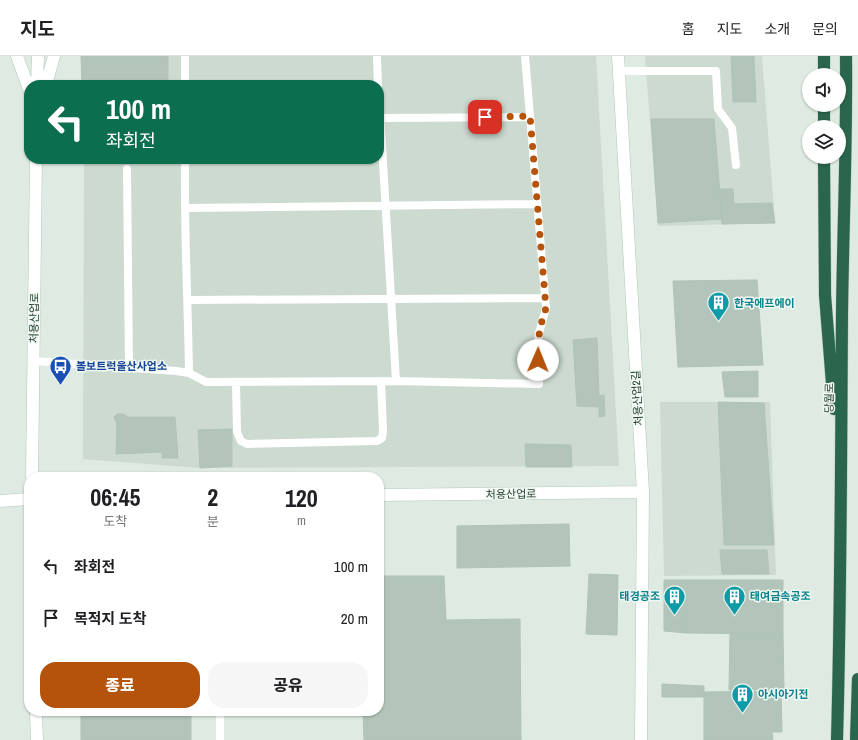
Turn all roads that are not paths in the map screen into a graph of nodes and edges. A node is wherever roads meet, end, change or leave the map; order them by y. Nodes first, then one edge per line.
1 (17, 56) edge
2 (38, 56) edge
3 (54, 56) edge
4 (185, 56) edge
5 (377, 56) edge
6 (526, 56) edge
7 (618, 56) edge
8 (824, 56) edge
9 (846, 56) edge
10 (824, 68) edge
11 (619, 71) junction
12 (26, 80) edge
13 (38, 80) edge
14 (47, 80) edge
15 (185, 80) edge
16 (378, 80) edge
17 (530, 116) junction
18 (384, 118) edge
19 (36, 164) edge
20 (185, 164) edge
21 (383, 164) edge
22 (824, 164) edge
23 (736, 165) dead end
24 (127, 169) dead end
25 (538, 204) junction
26 (386, 206) junction
27 (184, 208) junction
28 (545, 298) junction
29 (391, 299) junction
30 (188, 300) junction
31 (34, 361) junction
32 (129, 368) junction
33 (189, 373) junction
34 (381, 381) junction
35 (396, 381) junction
36 (236, 382) junction
37 (32, 472) edge
38 (841, 486) junction
39 (643, 492) junction
40 (384, 495) edge
41 (24, 499) edge
42 (0, 501) edge
43 (858, 679) edge
44 (36, 716) edge
45 (220, 716) edge
46 (37, 740) edge
47 (220, 740) edge
48 (641, 740) edge
49 (837, 740) edge
50 (856, 740) edge

1 - 12 street
2 - 13 street
3 - 14 street
4 - 15 lane
5 - 16 lane
6 - 17 lane
7 - 11 street, 처용산업2길
8 - 10 highway
9 - 38 highway, 당월로
11 - 23 lane
11 - 39 street, 처용산업2길
17 - 18 lane
17 - 25 lane
19 - 31 street, 처용산업로
20 - 27 lane
21 - 26 lane
22 - 38 highway
24 - 32 lane
25 - 26 lane
25 - 28 lane
26 - 27 lane
26 - 29 lane
27 - 30 lane
28 - 29 lane
28 - 35 lane
29 - 30 lane
29 - 35 lane
30 - 33 lane
31 - 32 lane
31 - 37 street, 처용산업로
32 - 33 lane
33 - 36 lane
34 - 35 lane
34 - 36 lane
34 - 36 lane
38 - 49 highway, 당월로
39 - 40 street, 처용산업로
39 - 48 street, 처용산업2길
41 - 42 street
43 - 50 highway
44 - 46 street
45 - 47 lane

